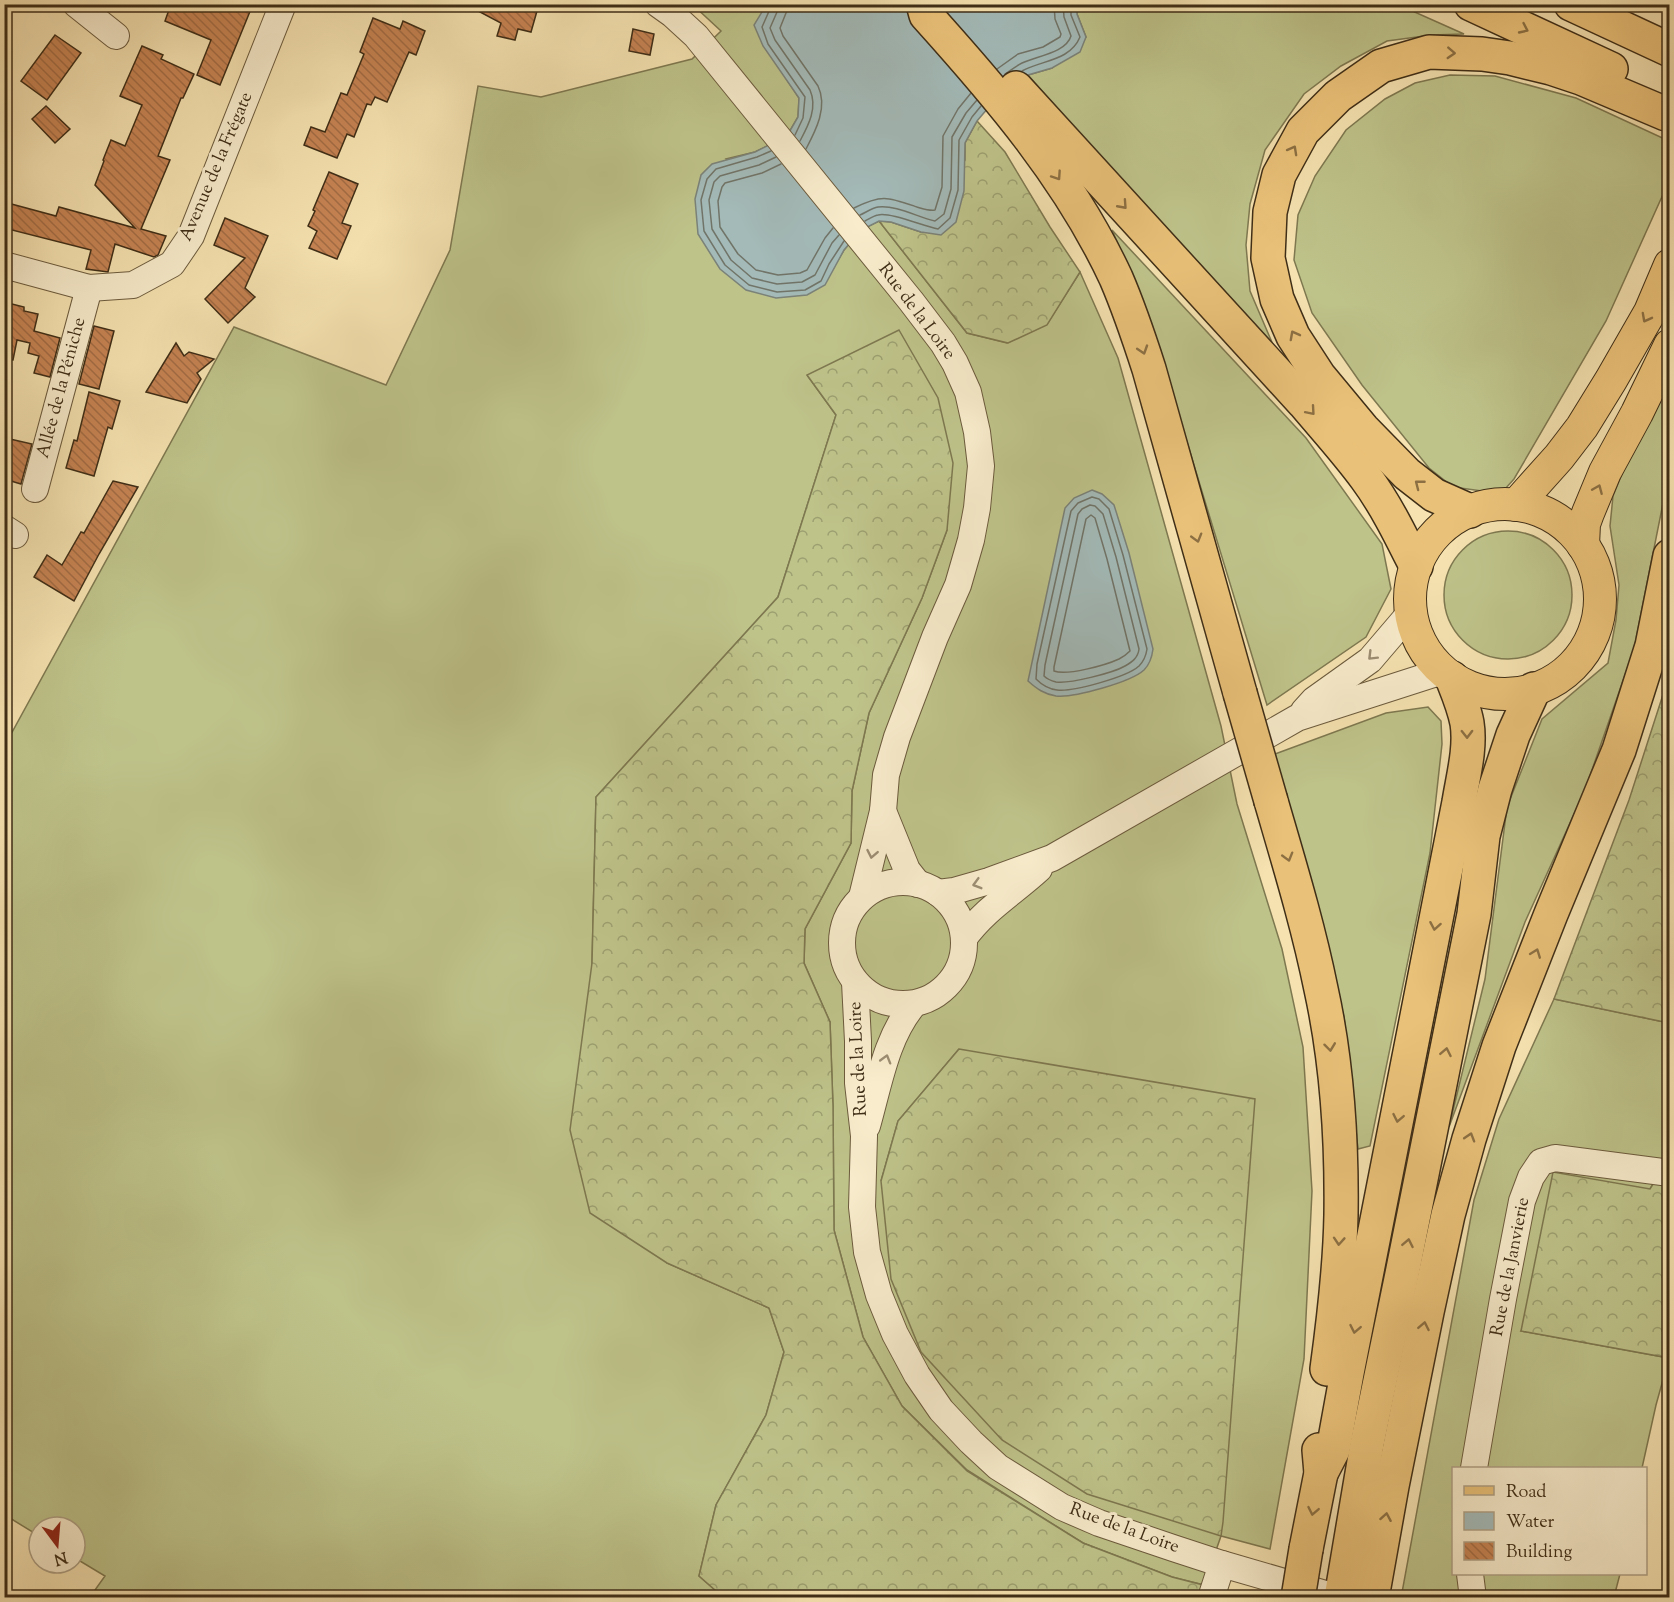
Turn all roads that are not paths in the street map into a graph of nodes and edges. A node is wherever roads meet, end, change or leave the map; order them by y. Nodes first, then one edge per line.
1 (76, 4) edge
2 (283, 4) edge
3 (658, 4) edge
4 (923, 4) edge
5 (938, 4) edge
6 (1471, 4) edge
7 (1571, 4) edge
8 (116, 36) dead end
9 (1667, 48) edge
10 (1665, 99) edge
11 (1032, 122) junction
12 (4, 265) edge
13 (1670, 265) edge
14 (89, 288) junction
15 (1670, 345) edge
16 (34, 489) dead end
17 (1516, 505) junction
18 (1470, 511) junction
19 (1583, 545) junction
20 (1670, 556) edge
21 (1416, 566) junction
22 (1411, 612) junction
23 (1448, 674) junction
24 (1534, 689) junction
25 (1297, 718) junction
26 (884, 802) junction
27 (1052, 858) junction
28 (928, 888) junction
29 (862, 897) junction
30 (964, 938) junction
31 (855, 982) junction
32 (914, 1004) junction
33 (864, 1136) junction
34 (1670, 1173) edge
35 (1474, 1467) edge
36 (1321, 1473) junction
37 (1222, 1564) junction
38 (1470, 1575) edge
39 (1365, 1579) edge
40 (1211, 1598) edge
41 (1298, 1598) edge
42 (1340, 1598) edge
43 (1473, 1598) edge

1 - 8 street
2 - 14 street, Avenue de la Frégate
3 - 26 street, Rue de la Loire
4 - 11 highway
5 - 11 highway
6 -> 10 highway
7 - 9 highway
18 -> 10 highway
11 -> 21 highway
11 -> 36 highway, bridge
12 - 14 street, Avenue de la Frégate
13 -> 17 main road
14 - 16 street, Allée de la Péniche
19 -> 15 main road
17 - 18 main road
17 - 19 main road
18 - 21 main road
19 - 24 main road
39 -> 20 highway
21 - 22 main road
22 - 23 main road
22 -> 25 street
23 - 24 main road
23 - 25 street
23 -> 36 highway
39 -> 24 highway
25 - 27 street
26 - 28 street
26 -> 29 street, Rue de la Loire
27 -> 28 street
27 - 30 street
28 - 29 street
28 - 30 street
29 - 31 street
30 - 32 street
31 - 32 street
31 - 33 street, Rue de la Loire
33 -> 32 street, Rue de la Loire
33 - 37 street, Rue de la Loire
34 - 35 street, Rue de la Janvierie
36 -> 41 highway, bridge
37 - 40 street
37 - 42 street, Rue de la Loire
38 - 43 street
39 - 42 highway

